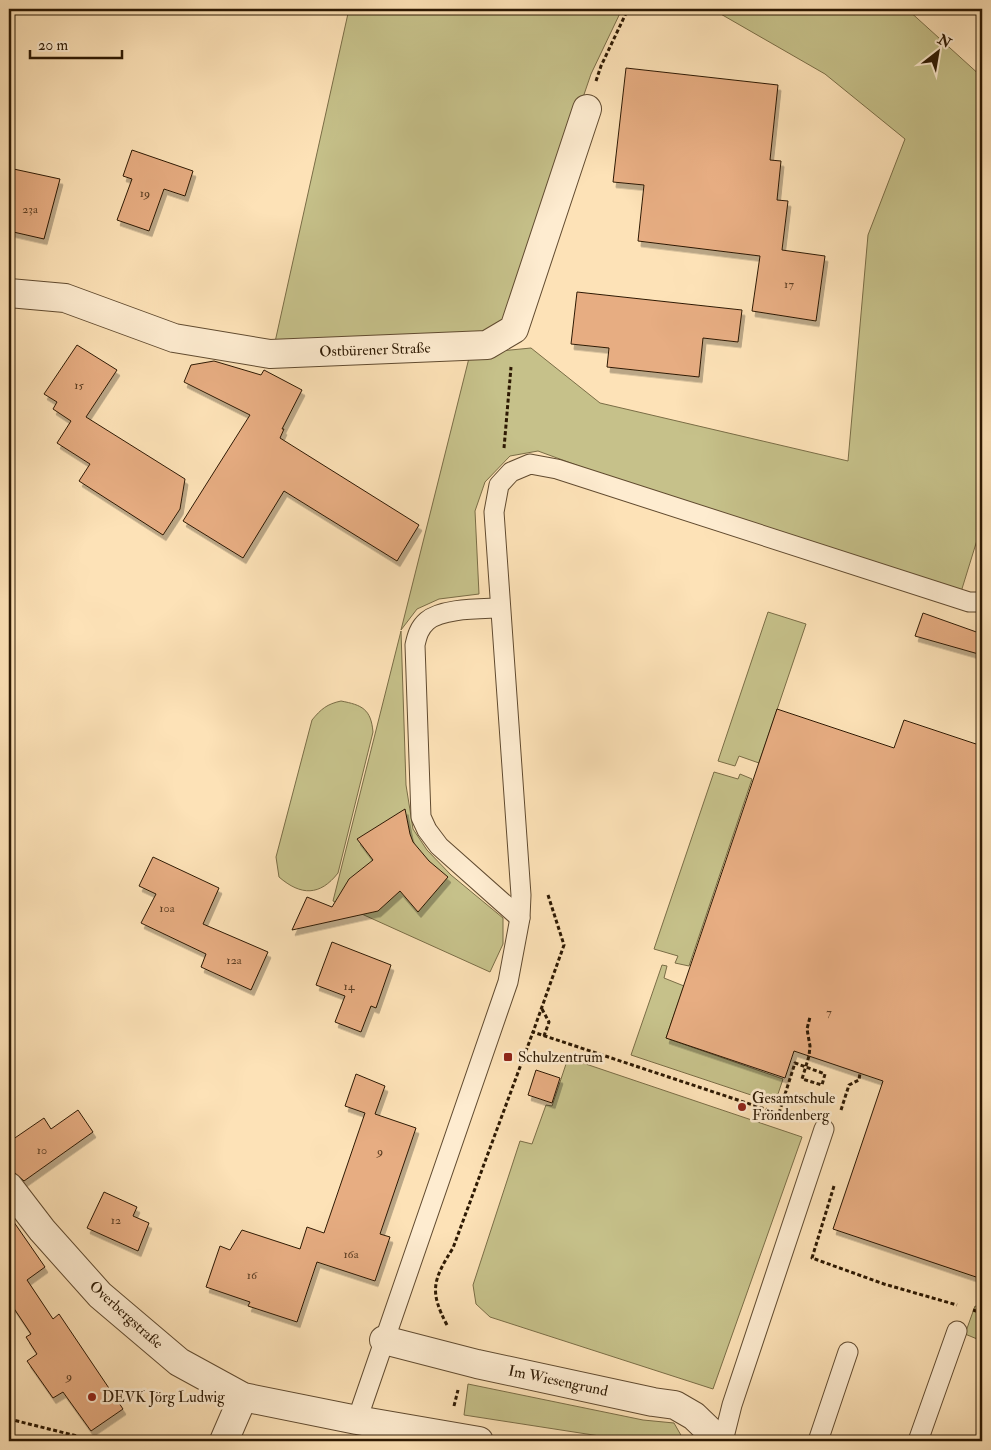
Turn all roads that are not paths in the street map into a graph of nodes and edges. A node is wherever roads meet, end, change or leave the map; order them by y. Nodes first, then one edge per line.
1 (587, 109) road end
2 (9, 292) edge
3 (982, 602) edge
4 (500, 608) junction
5 (520, 918) junction
6 (824, 1129) road end
7 (9, 1187) edge
8 (957, 1331) dead end
9 (384, 1340) junction
10 (848, 1352) dead end
11 (243, 1398) junction
12 (357, 1420) junction
13 (224, 1441) edge
14 (479, 1441) edge
15 (721, 1441) edge
16 (818, 1441) edge
17 (918, 1441) edge

1 - 2 street, Ostbürener Straße
3 - 4 lane
4 - 5 lane
4 - 5 lane
5 - 9 lane
6 - 15 lane
7 - 11 street, Overbergstraße
8 - 17 lane
9 - 12 lane
9 - 15 street, Im Wiesengrund
10 - 16 lane
11 - 12 street, Overbergstraße
11 - 13 street
12 - 14 street

